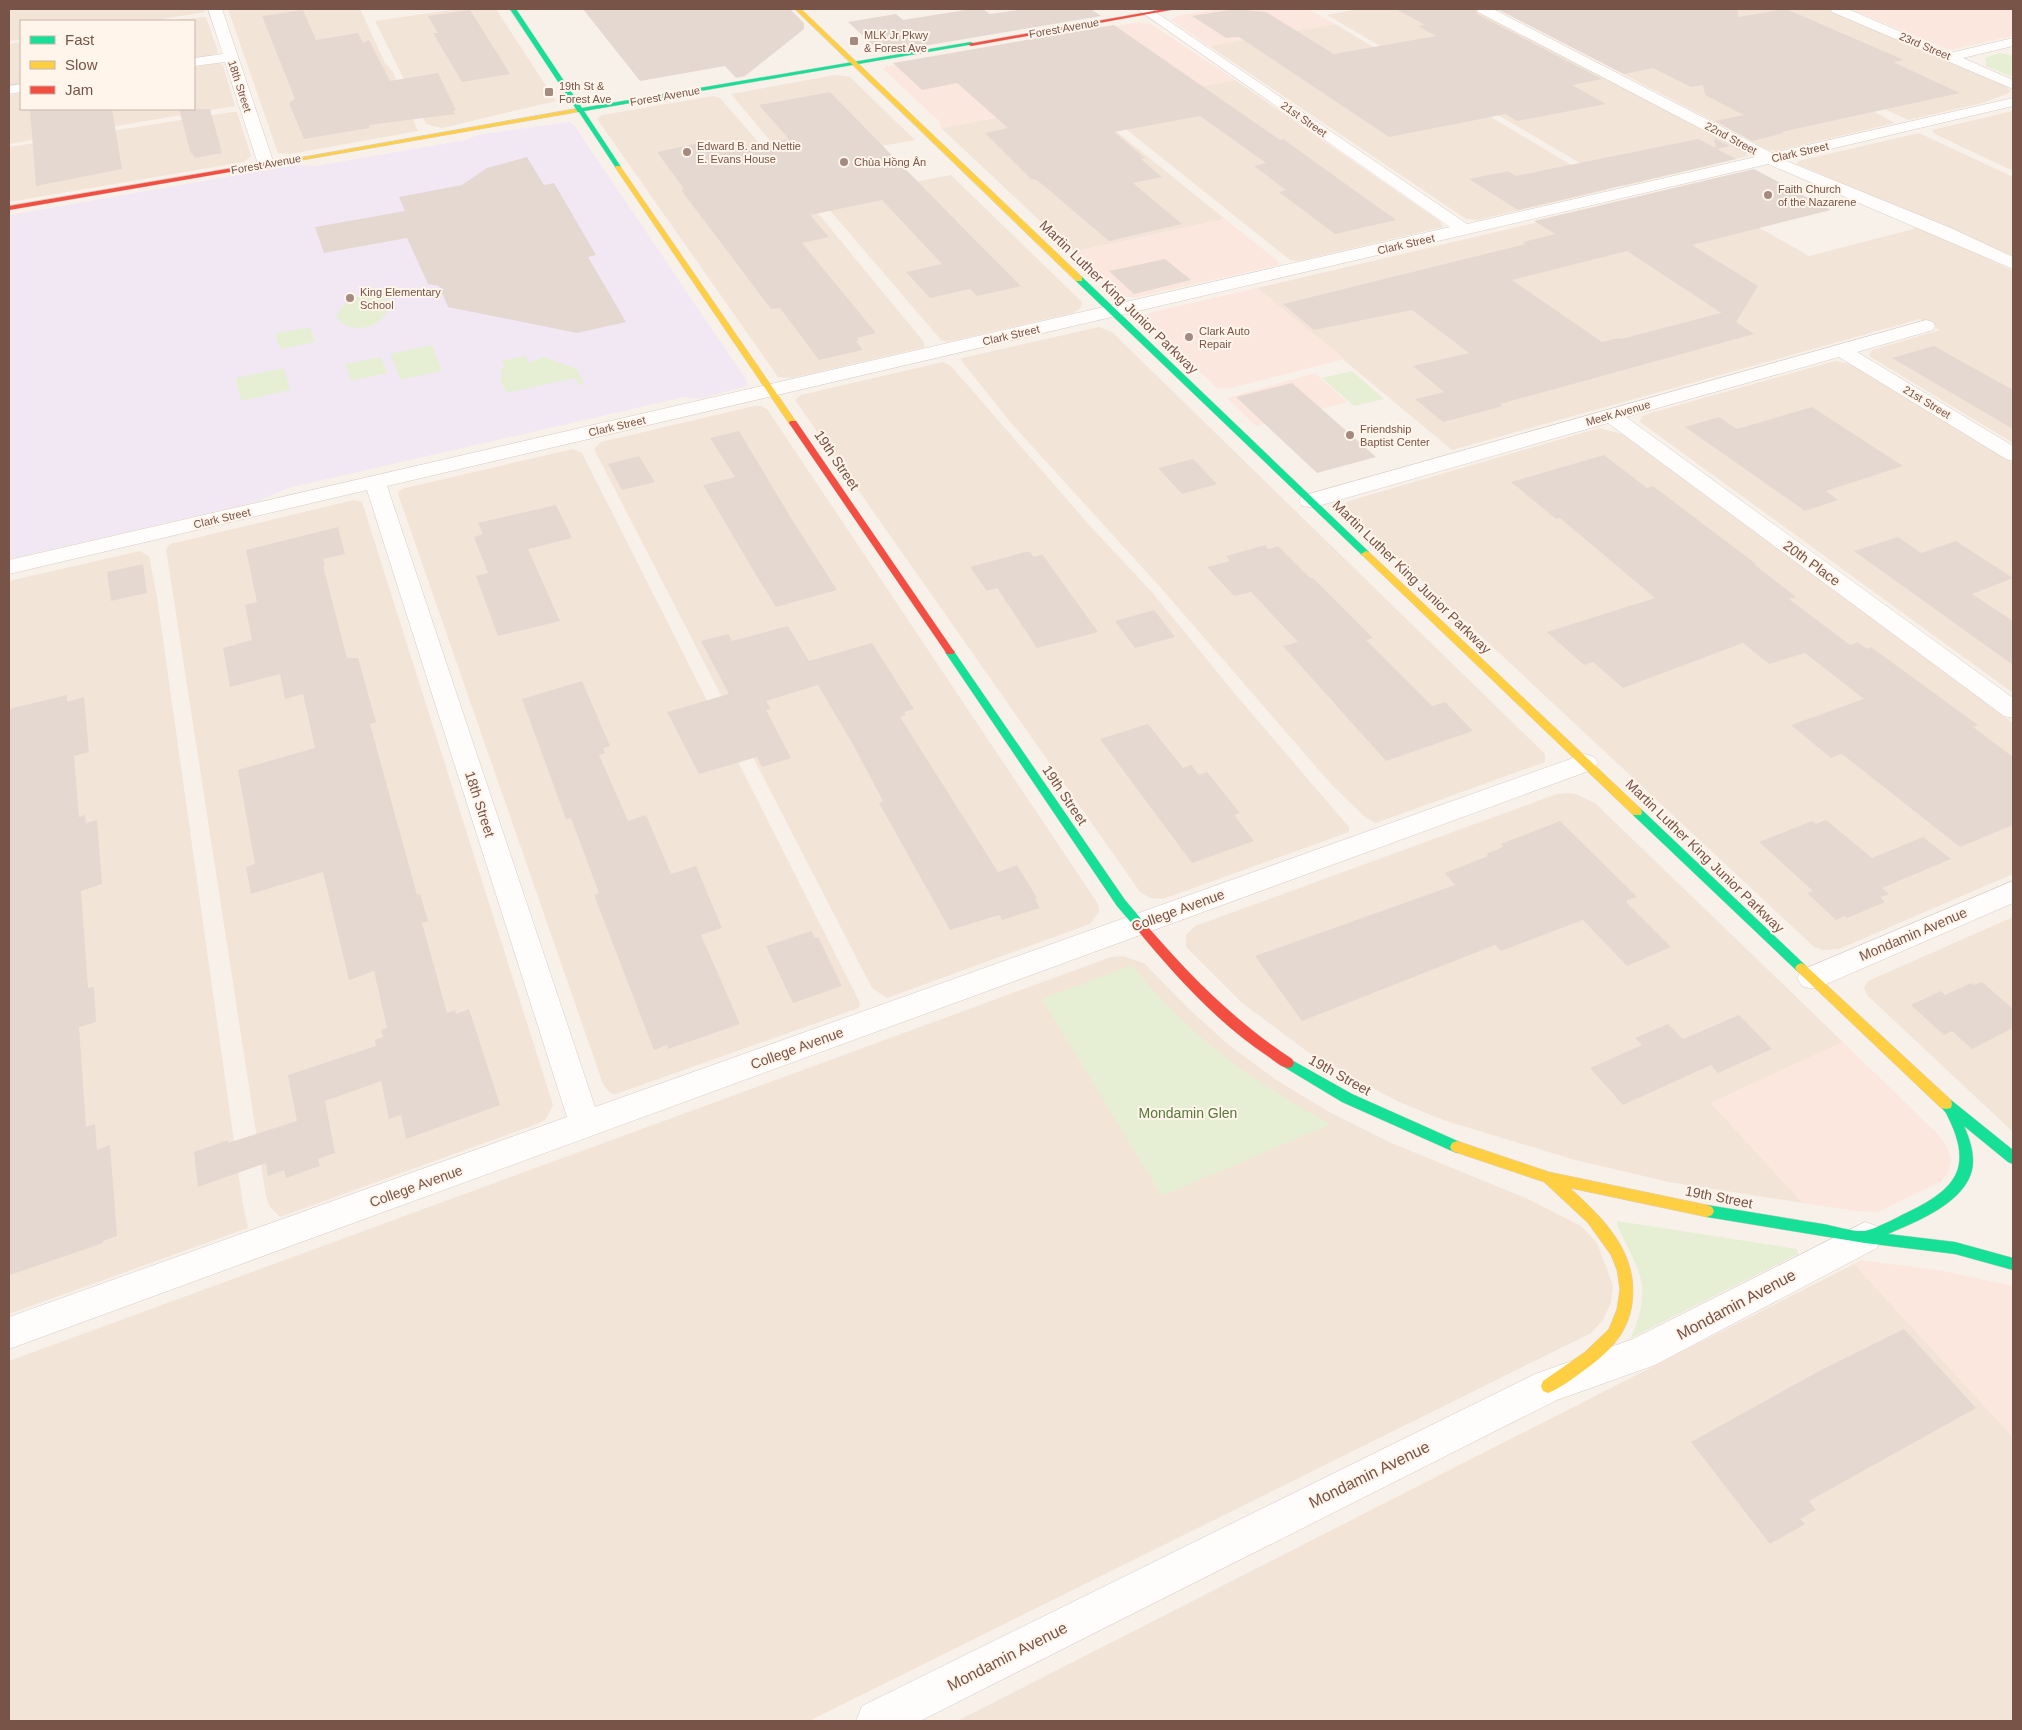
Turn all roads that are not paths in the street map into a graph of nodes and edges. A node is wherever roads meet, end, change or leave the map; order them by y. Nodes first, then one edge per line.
1 (215, 9) edge
2 (513, 9) edge
3 (798, 9) edge
4 (1173, 9) edge
5 (1483, 9) edge
6 (1837, 9) edge
7 (1146, 11) edge
8 (2013, 42) edge
9 (230, 57) junction
10 (1950, 57) junction
11 (195, 62) edge
12 (855, 64) junction
13 (2013, 85) edge
14 (2013, 102) edge
15 (580, 110) junction
16 (1770, 159) junction
17 (266, 164) junction
18 (9, 208) edge
19 (1465, 230) junction
20 (2013, 264) edge
21 (1112, 312) junction
22 (1926, 326) dead end
23 (1841, 350) junction
24 (771, 391) junction
25 (1610, 416) junction
26 (2013, 455) edge
27 (375, 482) junction
28 (1310, 501) junction
29 (9, 567) edge
30 (2013, 710) edge
31 (1585, 763) junction
32 (2013, 891) edge
33 (1137, 925) junction
34 (1812, 978) junction
35 (1951, 1109) junction
36 (585, 1125) junction
37 (2013, 1158) edge
38 (1549, 1178) junction
39 (1865, 1237) junction
40 (2013, 1264) edge
41 (9, 1334) edge
42 (1548, 1386) junction
43 (877, 1721) edge

1 - 9 street, 18th Street
2 - 15 main road, 19th Street
3 - 12 main road, Martin Luther King Junior Parkway
4 - 7 main road, Forest Avenue
5 - 16 street, 22nd Street
6 - 10 street, 23rd Street
7 - 12 main road, Forest Avenue
7 - 19 street, 21st Street
8 - 10 street
9 - 11 street
9 - 17 street, 18th Street
10 - 13 street, 23rd Street
12 - 15 main road, Forest Avenue
12 - 21 main road, Martin Luther King Junior Parkway
14 - 16 street, Clark Street
15 - 17 main road, Forest Avenue
15 - 24 main road, 19th Street
16 - 19 street, Clark Street
16 - 20 street, 22nd Street
17 - 18 main road, Forest Avenue
19 - 21 street, Clark Street
21 - 24 street, Clark Street
21 - 28 main road, Martin Luther King Junior Parkway
22 - 23 street, Meek Avenue
23 - 25 street, Meek Avenue
23 - 26 street, 21st Street
24 - 27 street, Clark Street
24 - 33 main road, 19th Street
25 - 28 street, Meek Avenue
25 - 30 street, 20th Place
27 - 29 street, Clark Street
27 - 36 street, 18th Street
28 - 31 main road, Martin Luther King Junior Parkway
31 - 33 street, College Avenue
31 - 34 main road, Martin Luther King Junior Parkway
32 - 34 street, Mondamin Avenue
33 - 36 street, College Avenue
33 - 38 main road, 19th Street
34 - 35 main road, Martin Luther King Junior Parkway
35 - 37 main road, Martin Luther King Junior Parkway
35 - 39 main road
36 - 41 street, College Avenue
38 - 39 main road, 19th Street
38 - 42 main road
39 - 40 main road
39 - 42 street, Mondamin Avenue
42 - 43 street, Mondamin Avenue

